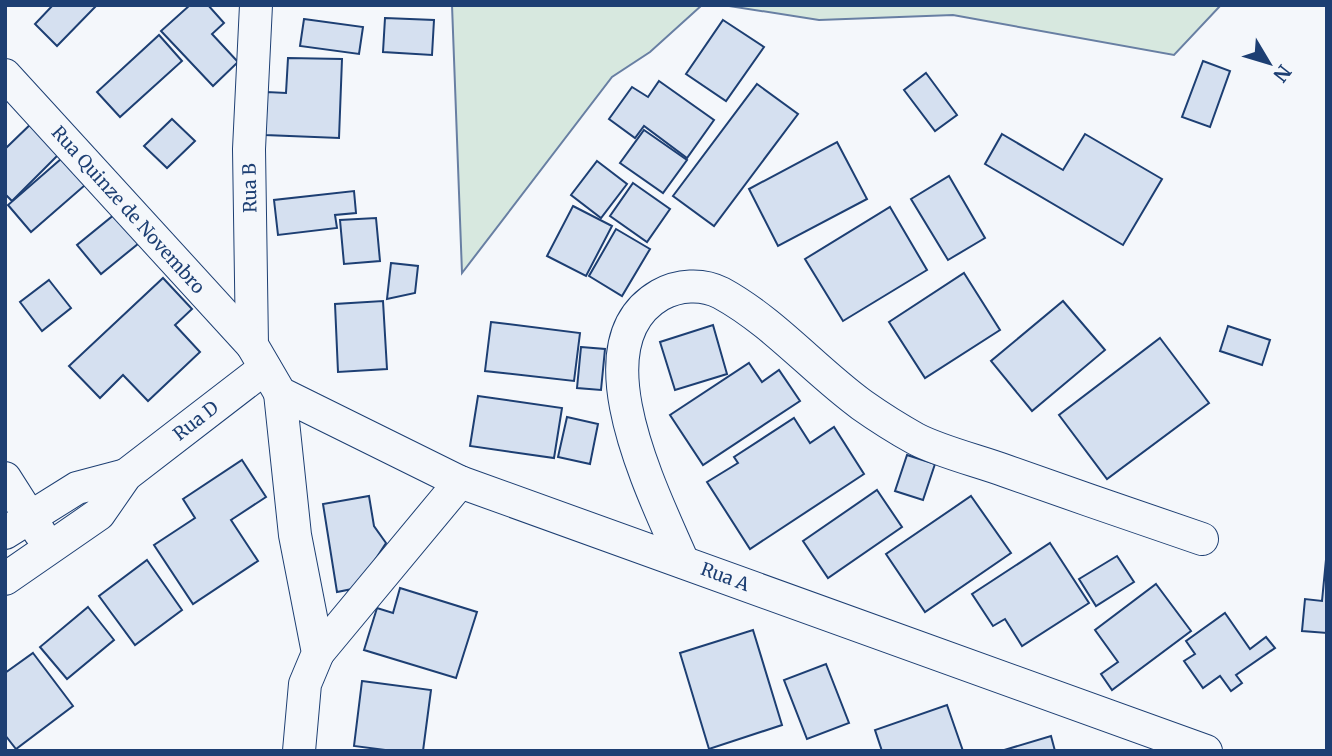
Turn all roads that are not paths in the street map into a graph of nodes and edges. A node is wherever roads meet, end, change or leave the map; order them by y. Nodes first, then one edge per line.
1 (256, 5) edge
2 (5, 75) edge
3 (266, 368) junction
4 (126, 475) junction
5 (5, 478) edge
6 (460, 482) junction
7 (18, 524) edge
8 (1202, 539) dead end
9 (50, 549) junction
10 (683, 562) junction
11 (5, 579) edge
12 (318, 653) junction
13 (1140, 739) edge
14 (299, 751) edge
15 (1206, 751) edge

1 - 3 street, Rua B
2 - 3 street, Rua Quinze de Novembro
3 - 4 street, Rua D
3 - 6 street, Rua A
3 - 12 street, Rua B
4 - 7 street, Rua D
4 - 9 street, Rua D
5 - 7 street
6 - 10 street, Rua A
6 - 12 street
7 - 9 street
8 - 10 street
9 - 11 street, Rua D
10 - 13 street, Rua A
12 - 14 street
13 - 15 street, Rua A

